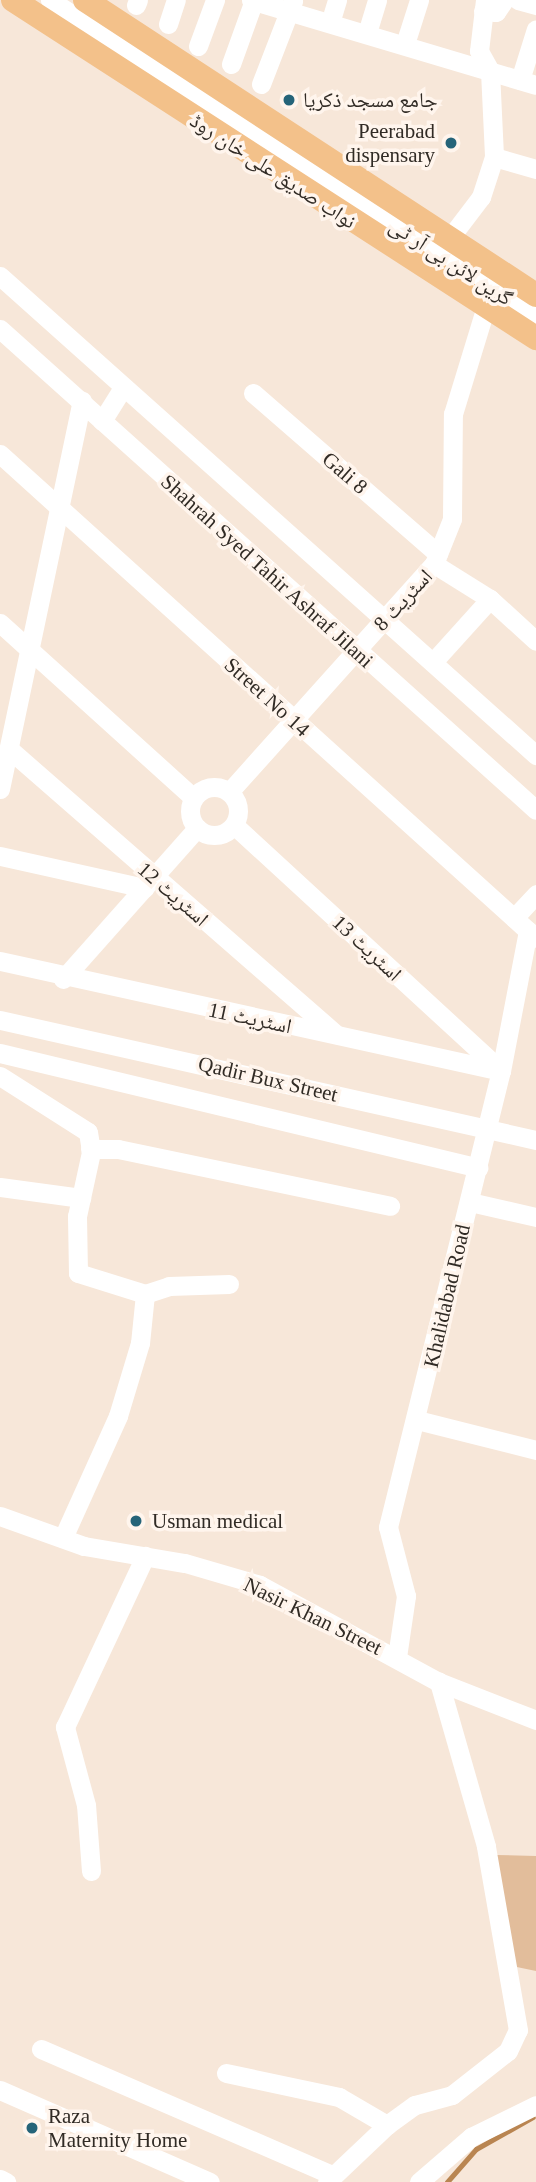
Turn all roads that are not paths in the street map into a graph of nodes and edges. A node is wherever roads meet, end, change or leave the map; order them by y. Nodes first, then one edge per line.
1 (13, 0) edge
2 (50, 0) edge
3 (85, 0) edge
4 (176, 0) edge
5 (215, 0) edge
6 (253, 0) edge
7 (337, 0) edge
8 (377, 0) edge
9 (419, 0) edge
10 (504, 0) edge
11 (518, 0) edge
12 (291, 5) edge
13 (536, 5) edge
14 (484, 6) edge
15 (330, 23) junction
16 (168, 24) dead end
17 (536, 29) edge
18 (367, 33) junction
19 (405, 44) junction
20 (198, 46) dead end
21 (231, 64) dead end
22 (490, 71) junction
23 (528, 82) edge
24 (261, 84) dead end
25 (494, 157) junction
26 (536, 169) edge
27 (449, 239) junction
28 (0, 276) edge
29 (536, 295) edge
30 (486, 306) junction
31 (536, 316) edge
32 (0, 329) edge
33 (536, 338) edge
34 (123, 388) junction
35 (253, 393) dead end
36 (82, 401) junction
37 (102, 421) junction
38 (0, 454) edge
39 (62, 512) junction
40 (436, 559) junction
41 (489, 598) junction
42 (384, 621) junction
43 (0, 624) edge
44 (536, 641) edge
45 (354, 650) junction
46 (32, 653) junction
47 (433, 662) junction
48 (292, 720) junction
49 (9, 749) junction
50 (536, 755) edge
51 (0, 789) edge
52 (230, 791) junction
53 (194, 798) junction
54 (536, 810) edge
55 (234, 825) junction
56 (197, 828) junction
57 (0, 856) edge
58 (149, 882) junction
59 (536, 894) edge
60 (526, 929) edge
61 (0, 961) edge
62 (63, 979) junction
63 (0, 1020) edge
64 (339, 1037) junction
65 (0, 1053) edge
66 (501, 1071) junction
67 (0, 1076) edge
68 (487, 1127) junction
69 (536, 1140) edge
70 (90, 1149) junction
71 (478, 1168) junction
72 (0, 1187) edge
73 (81, 1198) junction
74 (470, 1202) junction
75 (390, 1206) dead end
76 (536, 1217) edge
77 (229, 1284) dead end
78 (145, 1294) junction
79 (417, 1420) junction
80 (536, 1450) edge
81 (0, 1516) edge
82 (63, 1538) junction
83 (145, 1556) junction
84 (397, 1657) junction
85 (439, 1682) junction
86 (536, 1720) edge
87 (91, 1871) dead end
88 (41, 2049) dead end
89 (226, 2073) dead end
90 (0, 2090) edge
91 (536, 2105) edge
92 (387, 2125) junction
93 (328, 2178) edge
94 (0, 2179) edge
95 (6, 2182) edge
96 (210, 2182) edge
97 (419, 2182) edge

1 - 30 main road, نواب صدیق علی خان روڈ
2 - 31 street, گرین لائن بی آر ٹی
3 - 27 main road, نواب صدیق علی خان روڈ
4 - 16 street
5 - 20 street
6 - 12 street
6 - 21 street
7 - 15 street
8 - 18 street
9 - 19 street
10 - 14 street
11 - 13 street
12 - 15 street
12 - 24 street
14 - 22 street
15 - 18 street
17 - 23 street
18 - 19 street
19 - 22 street
22 - 23 street
22 - 25 street
25 - 26 street
25 - 27 street
27 - 29 main road, نواب صدیق علی خان روڈ
28 - 34 street, Shahrah Syed Tahir Ashraf Jilani
30 - 33 main road, نواب صدیق علی خان روڈ
30 - 40 street
32 - 36 street, Shahrah Syed Tahir Ashraf Jilani
34 - 37 street
34 - 42 street, Shahrah Syed Tahir Ashraf Jilani
35 - 40 street, Gali 8
36 - 37 street, Shahrah Syed Tahir Ashraf Jilani
36 - 39 street
37 - 45 street, Shahrah Syed Tahir Ashraf Jilani
38 - 39 street, Street No 14
39 - 46 street
39 - 48 street, Street No 14
40 - 41 street, اسٹریٹ 8
40 - 42 street, اسٹریٹ 8
41 - 44 street, اسٹریٹ 8
41 - 47 street
42 - 45 street, اسٹریٹ 8
42 - 47 street, Shahrah Syed Tahir Ashraf Jilani
43 - 46 street
45 - 48 street, اسٹریٹ 8
45 - 54 street, Shahrah Syed Tahir Ashraf Jilani
46 - 49 street
46 - 53 street
47 - 50 street, Shahrah Syed Tahir Ashraf Jilani
48 - 52 street, اسٹریٹ 8
48 - 60 street, Street No 14
49 - 51 street
49 - 58 street, اسٹریٹ 12
52 - 53 street
52 - 55 street
53 - 56 street
55 - 56 street
55 - 66 street, اسٹریٹ 13
56 - 58 street
57 - 58 street
58 - 62 street
58 - 64 street, اسٹریٹ 12
59 - 60 street
60 - 66 street, Khalidabad Road
61 - 62 street, اسٹریٹ 11
62 - 64 street, اسٹریٹ 11
63 - 68 street, Qadir Bux Street
64 - 66 street, اسٹریٹ 11
65 - 71 street
66 - 68 street, Khalidabad Road
67 - 70 street
68 - 69 street, Qadir Bux Street
68 - 71 street, Khalidabad Road
70 - 73 street
70 - 75 street
71 - 74 street, Khalidabad Road
72 - 73 street
73 - 78 street
74 - 76 street
74 - 79 street, Khalidabad Road
77 - 78 street
78 - 82 street
79 - 80 street
79 - 84 street, Khalidabad Road
81 - 82 street, Nasir Khan Street
82 - 83 street, Nasir Khan Street
83 - 84 street, Nasir Khan Street
83 - 87 street
84 - 85 street, Nasir Khan Street
85 - 86 street, Nasir Khan Street
85 - 92 street
88 - 93 street
89 - 92 street
90 - 96 street
91 - 97 street
92 - 93 street
94 - 95 street

